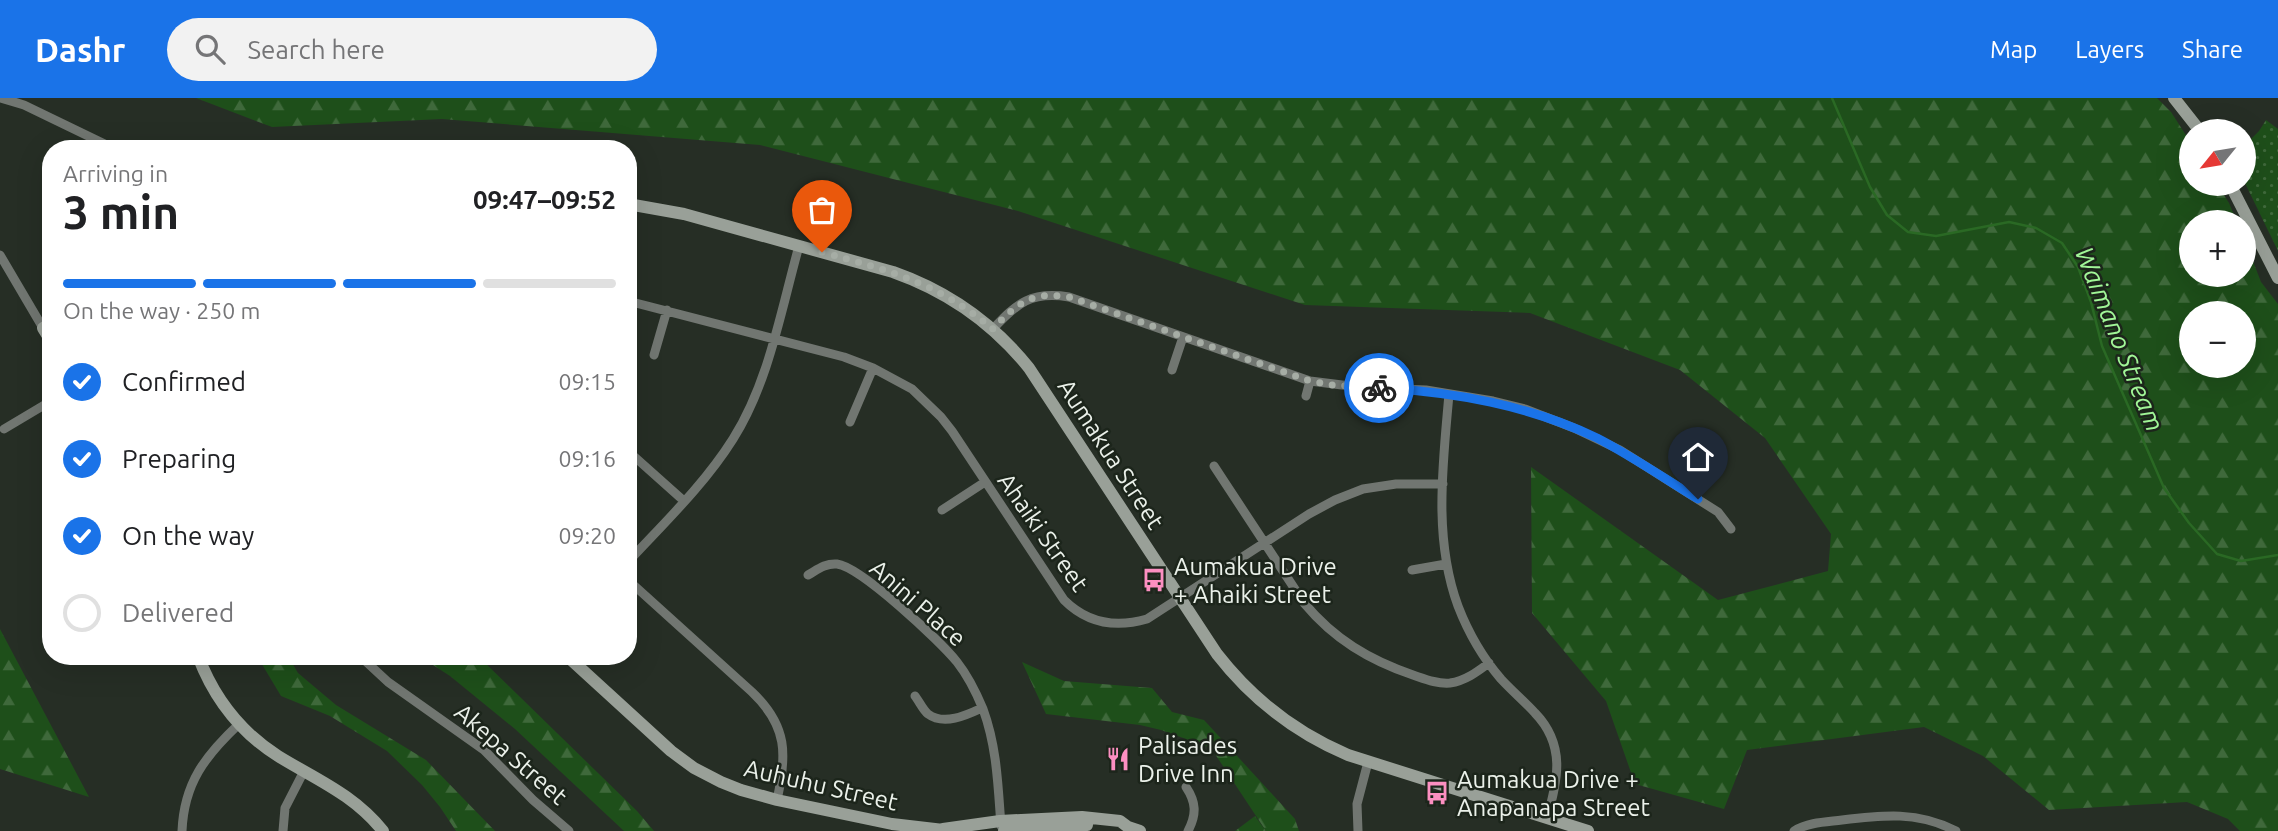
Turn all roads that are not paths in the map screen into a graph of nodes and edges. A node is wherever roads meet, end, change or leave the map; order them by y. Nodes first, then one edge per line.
1 (1, 98) edge
2 (2174, 98) edge
3 (2191, 119) edge
4 (96, 140) edge
5 (2236, 196) edge
6 (637, 206) edge
7 (799, 246) junction
8 (0, 255) edge
9 (2278, 278) edge
10 (637, 303) edge
11 (667, 310) junction
12 (42, 318) edge
13 (993, 329) junction
14 (1183, 337) junction
15 (773, 338) junction
16 (654, 355) dead end
17 (873, 368) junction
18 (1172, 370) dead end
19 (1310, 381) junction
20 (1450, 394) junction
21 (1306, 396) dead end
22 (42, 406) edge
23 (849, 422) dead end
24 (4, 429) dead end
25 (637, 459) edge
26 (1214, 466) dead end
27 (985, 482) junction
28 (1443, 484) junction
29 (684, 501) junction
30 (942, 510) dead end
31 (1731, 529) dead end
32 (1264, 543) junction
33 (637, 552) edge
34 (1446, 564) junction
35 (1412, 570) dead end
36 (808, 575) dead end
37 (637, 588) edge
38 (1180, 598) junction
39 (1489, 663) junction
40 (202, 665) edge
41 (370, 665) edge
42 (577, 665) edge
43 (915, 696) dead end
44 (982, 708) junction
45 (239, 724) junction
46 (1368, 762) junction
47 (304, 771) junction
48 (1186, 787) dead end
49 (777, 800) junction
50 (1547, 818) junction
51 (1002, 828) edge
52 (1134, 829) edge
53 (947, 830) edge
54 (182, 831) edge
55 (283, 831) edge
56 (383, 831) edge
57 (569, 831) edge
58 (1188, 831) edge
59 (1358, 831) edge
60 (1588, 831) edge
61 (1794, 831) edge
62 (1956, 831) edge

1 - 4 street
2 - 3 street
5 - 9 street
6 - 7 street, Aumakua Street
7 - 13 street, Aumakua Street
7 - 15 street
8 - 12 street
10 - 11 street, Ahaiki Street
11 - 15 street, Ahaiki Street
11 - 16 street
13 - 14 street
13 - 38 street, Aumakua Street
14 - 18 street
14 - 19 street
15 - 17 street, Ahaiki Street
15 - 29 street
17 - 23 street
17 - 27 street, Ahaiki Street
19 - 20 street
19 - 21 street
20 - 28 street
20 - 31 street
22 - 24 street
25 - 29 street
26 - 32 street
27 - 30 street
27 - 38 street, Ahaiki Street
28 - 32 street, Ahaiki Street
28 - 34 street
29 - 33 street
32 - 38 street, Ahaiki Street
32 - 39 street
34 - 35 street
34 - 39 street
36 - 44 street, Anini Place
37 - 49 street
38 - 46 street, Aumakua Street
39 - 50 street
40 - 45 street
41 - 57 street, Akepa Street
42 - 49 street, Auhuhu Street
43 - 44 street
44 - 51 street, Anini Place
45 - 47 street
45 - 54 street
46 - 50 street, Aumakua Street
46 - 59 street
47 - 55 street
47 - 56 street
48 - 58 street
49 - 53 street, Auhuhu Street
50 - 60 street, Aumakua Street
51 - 52 street, Auhuhu Street
51 - 53 street, Auhuhu Street
61 - 62 street

